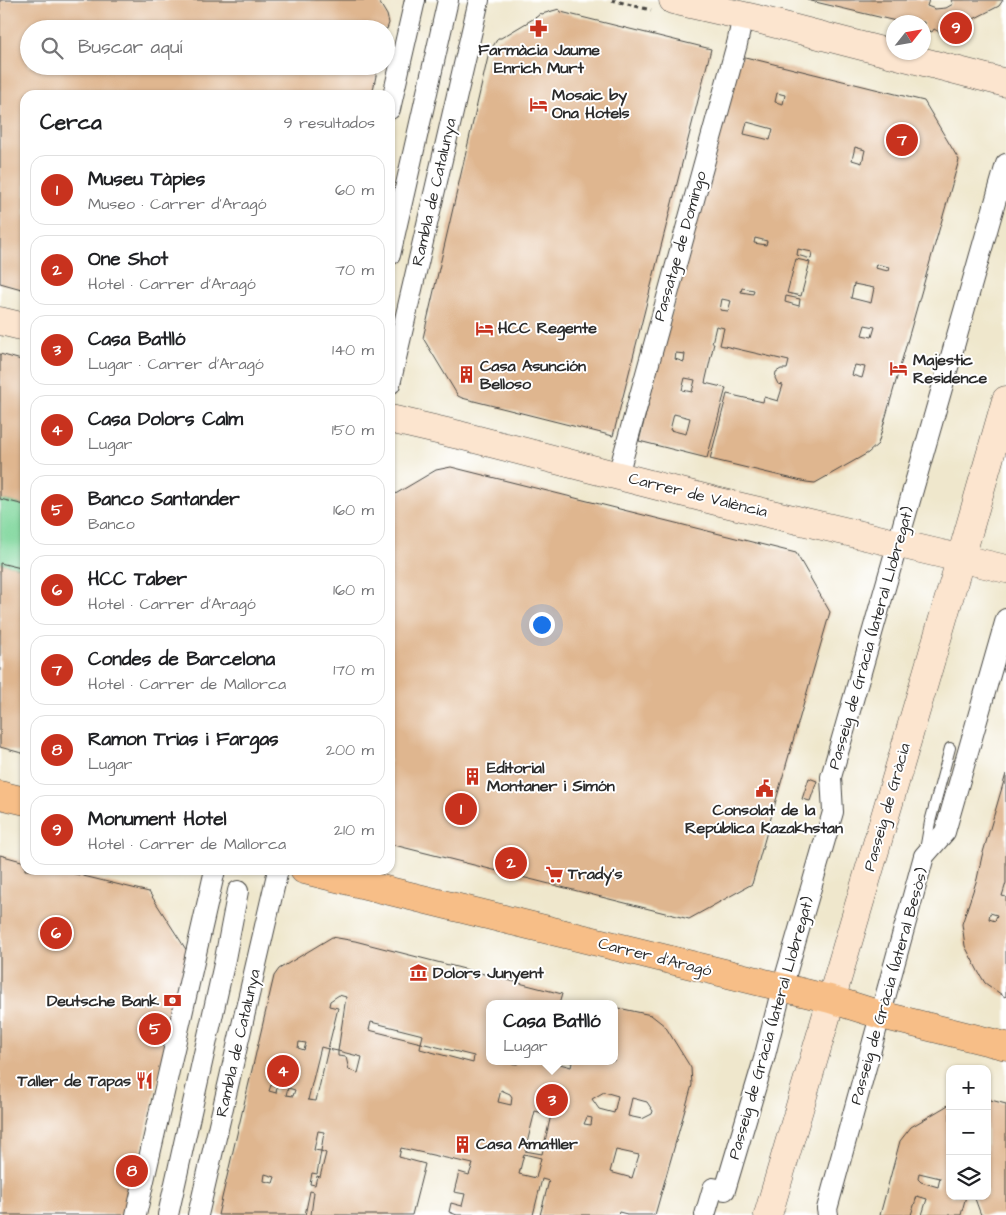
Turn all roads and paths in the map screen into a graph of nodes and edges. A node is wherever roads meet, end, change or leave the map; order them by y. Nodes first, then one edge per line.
1 (415, 0) edge
2 (448, 0) edge
3 (479, 0) edge
4 (673, 0) edge
5 (743, 16) junction
6 (1006, 83) edge
7 (394, 90) edge
8 (1006, 164) edge
9 (395, 234) edge
10 (0, 321) edge
11 (20, 326) edge
12 (395, 362) edge
13 (1006, 400) edge
14 (395, 420) edge
15 (618, 475) junction
16 (898, 543) junction
17 (961, 558) junction
18 (1006, 569) edge
19 (1006, 619) edge
20 (950, 748) dead end
21 (0, 795) edge
22 (20, 800) edge
23 (924, 856) junction
24 (214, 875) edge
25 (277, 875) edge
26 (324, 875) edge
27 (238, 891) dead end
28 (782, 988) junction
29 (830, 1000) junction
30 (882, 1015) junction
31 (1006, 1046) edge
32 (136, 1215) edge
33 (168, 1215) edge
34 (198, 1215) edge
35 (705, 1215) edge
36 (768, 1215) edge
37 (828, 1215) edge

1 - 7 street
2 - 9 street, Rambla de Catalunya
3 - 12 street, Rambla de Catalunya
4 - 5 street
5 - 6 street
5 - 15 street, Passatge de Domingo
8 - 16 street, Passeig de Gràcia (lateral Llobregat)
10 - 11 street
13 - 17 street, Passeig de Gràcia
14 - 15 street, Carrer de València
15 - 16 street, Carrer de València
16 - 17 street, Carrer de València
16 - 28 street, Passeig de Gràcia (lateral Llobregat)
17 - 18 street, Carrer de València
17 - 29 street, Passeig de Gràcia
19 - 23 street, Passeig de Gràcia (lateral Besòs)
20 - 23 lane
21 - 22 main road
23 - 30 street, Passeig de Gràcia (lateral Besòs)
24 - 32 street
25 - 34 street, Rambla de Catalunya
26 - 28 main road, Carrer d'Aragó
27 - 33 street, Rambla de Catalunya
28 - 29 main road, Carrer d'Aragó
28 - 35 street, Passeig de Gràcia (lateral Llobregat)
29 - 30 main road, Carrer d'Aragó
29 - 36 street, Passeig de Gràcia
30 - 31 main road, Carrer d'Aragó
30 - 37 street, Passeig de Gràcia (lateral Besòs)

